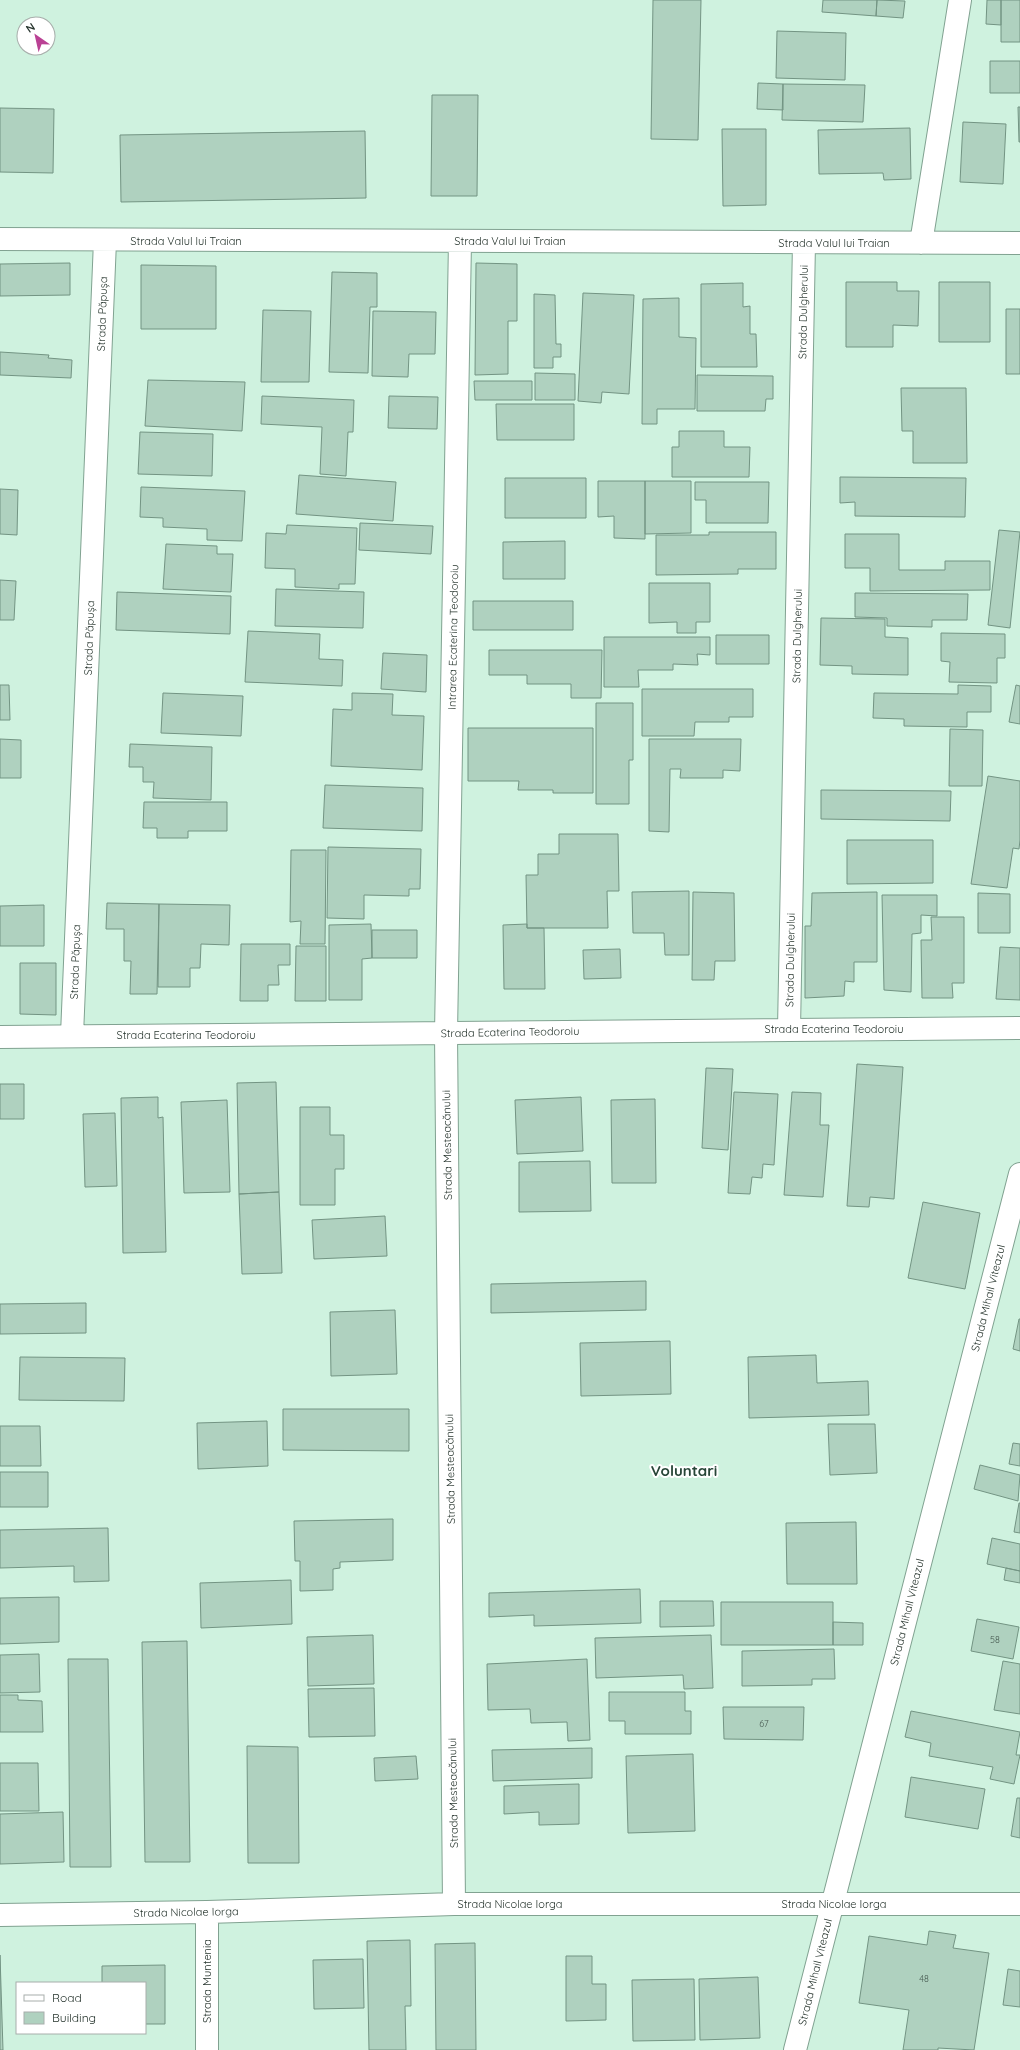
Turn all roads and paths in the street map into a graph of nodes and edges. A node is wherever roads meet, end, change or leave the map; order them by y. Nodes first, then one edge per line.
1 (960, 0) edge
2 (0, 239) edge
3 (105, 241) junction
4 (460, 241) junction
5 (804, 243) junction
6 (921, 243) junction
7 (1020, 243) edge
8 (1020, 1028) edge
9 (789, 1029) junction
10 (446, 1033) junction
11 (72, 1035) junction
12 (0, 1037) edge
13 (1020, 1174) edge
14 (454, 1904) junction
15 (832, 1904) junction
16 (1020, 1904) edge
17 (207, 1912) junction
18 (0, 1915) edge
19 (207, 2050) edge
20 (795, 2050) edge

1 - 6 street
2 - 3 street, Strada Valul lui Traian
3 - 4 street, Strada Valul lui Traian
3 - 11 street, Strada Păpușa
4 - 5 street, Strada Valul lui Traian
4 - 10 street, Intrarea Ecaterina Teodoroiu
5 - 6 street, Strada Valul lui Traian
5 - 9 street, Strada Dulgherului
6 - 7 street, Strada Valul lui Traian
8 - 9 street, Strada Ecaterina Teodoroiu
9 - 10 street, Strada Ecaterina Teodoroiu
10 - 11 street, Strada Ecaterina Teodoroiu
10 - 14 street, Strada Mesteacănului
11 - 12 street, Strada Ecaterina Teodoroiu
13 - 15 street, Strada Mihail Viteazul
14 - 15 street, Strada Nicolae Iorga
14 - 17 street, Strada Nicolae Iorga
15 - 16 street, Strada Nicolae Iorga
15 - 20 street, Strada Mihail Viteazul
17 - 18 street, Strada Nicolae Iorga
17 - 19 street, Strada Muntenia

